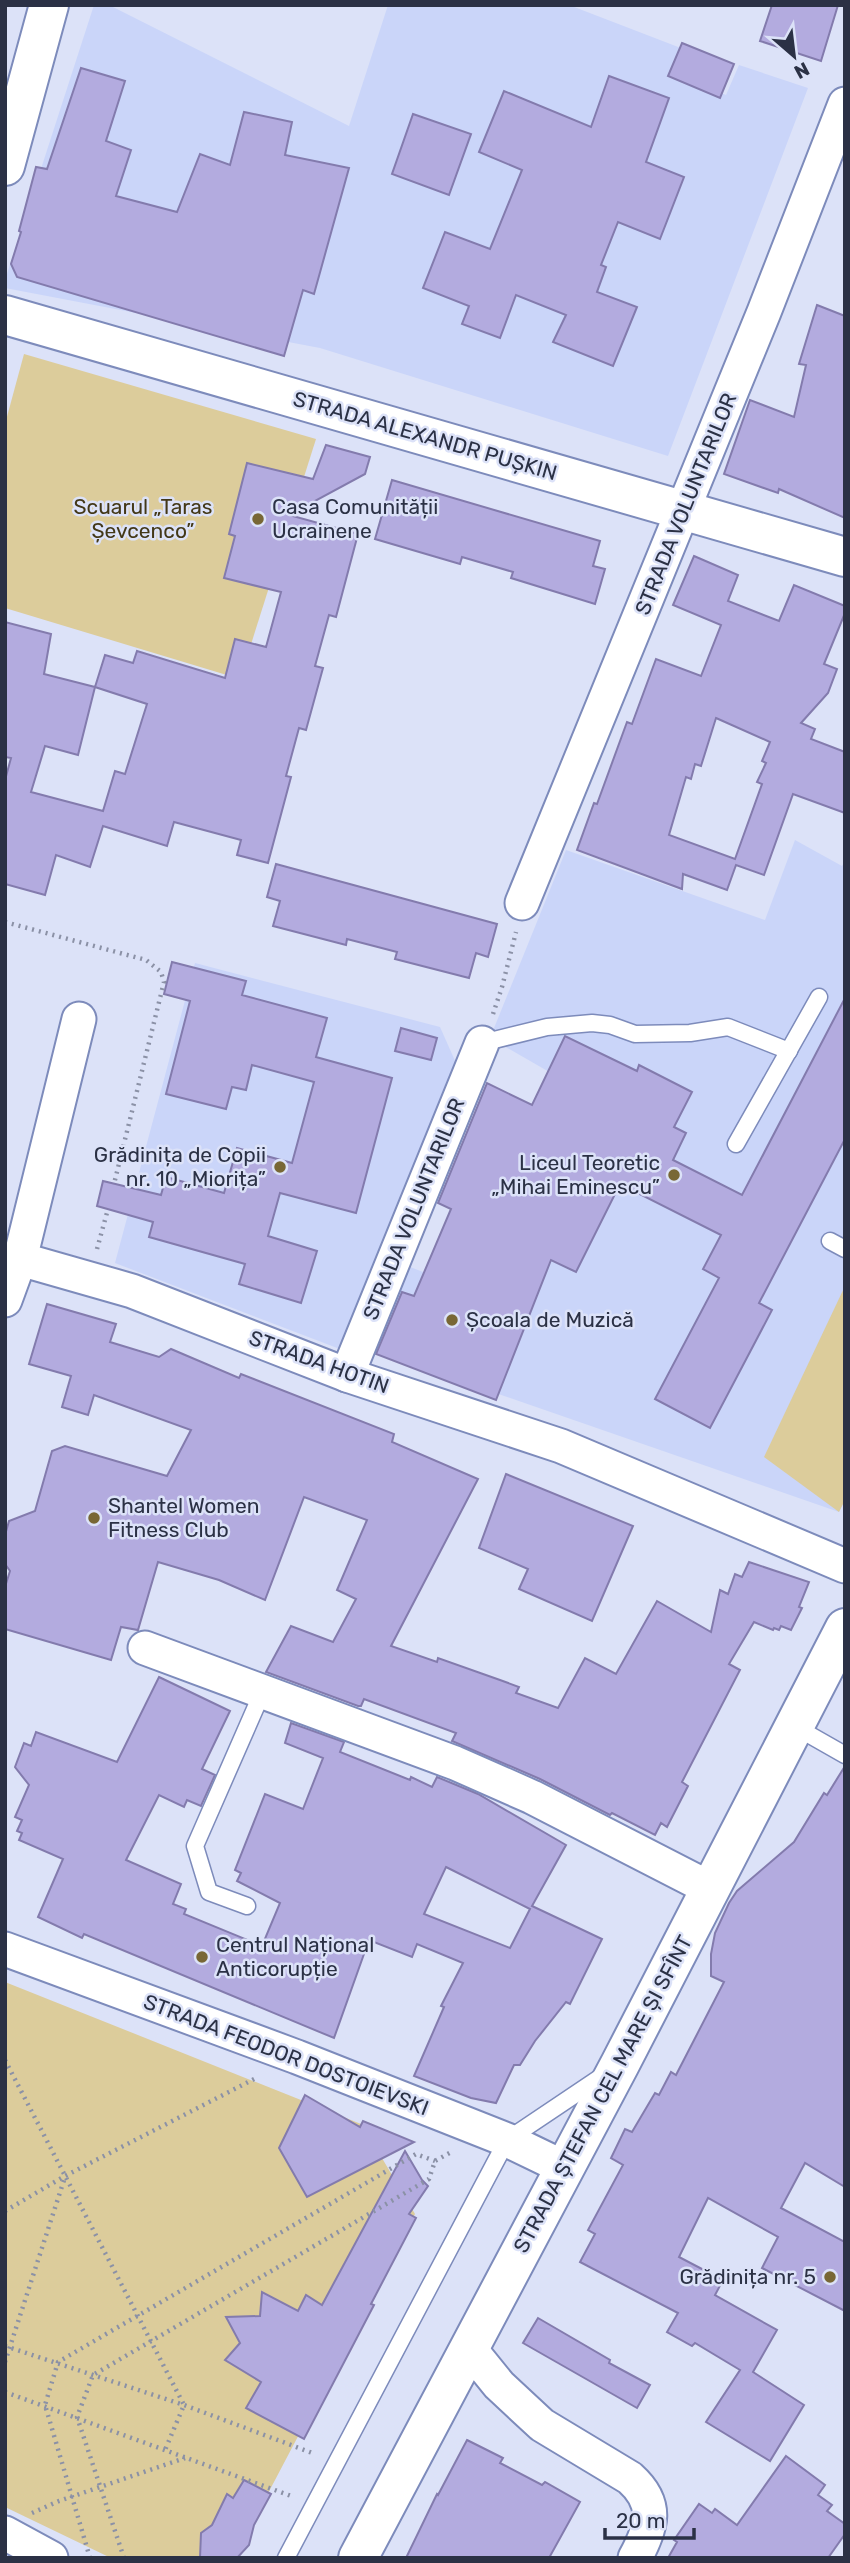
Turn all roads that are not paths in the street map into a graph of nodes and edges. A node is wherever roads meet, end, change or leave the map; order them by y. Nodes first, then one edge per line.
1 (49, 5) edge
2 (845, 104) edge
3 (5, 166) edge
4 (5, 315) edge
5 (684, 510) junction
6 (845, 556) edge
7 (522, 904) road end
8 (819, 997) dead end
9 (79, 1019) dead end
10 (482, 1044) joint
11 (789, 1051) junction
12 (736, 1144) dead end
13 (830, 1241) dead end
14 (845, 1249) edge
15 (20, 1259) junction
16 (5, 1300) edge
17 (347, 1374) junction
18 (845, 1566) edge
19 (845, 1628) edge
20 (145, 1648) dead end
21 (262, 1693) junction
22 (794, 1726) junction
23 (845, 1755) edge
24 (711, 1889) junction
25 (247, 1906) dead end
26 (5, 1949) edge
27 (620, 2064) junction
28 (508, 2140) junction
29 (565, 2168) junction
30 (469, 2348) junction
31 (6, 2533) edge
32 (51, 2558) edge
33 (286, 2558) edge
34 (358, 2558) edge
35 (635, 2558) edge

1 - 3 main road
2 - 5 street, STRADA VOLUNTARILOR
4 - 5 main road, STRADA ALEXANDR PUȘKIN
5 - 6 main road, STRADA ALEXANDR PUȘKIN
5 - 7 street, STRADA VOLUNTARILOR
8 - 11 lane
9 - 15 street
10 - 11 lane
10 - 17 street, STRADA VOLUNTARILOR
11 - 12 lane
13 - 14 lane
15 - 16 street
15 - 17 street, STRADA HOTIN
17 - 18 street, STRADA HOTIN
19 - 22 main road, STRADA ȘTEFAN CEL MARE ȘI SFÎNT
20 - 21 street
21 - 24 street
21 - 25 lane
22 - 23 lane
22 - 24 main road, STRADA ȘTEFAN CEL MARE ȘI SFÎNT
24 - 27 main road, STRADA ȘTEFAN CEL MARE ȘI SFÎNT
26 - 28 street, STRADA FЕODOR DOSTOIEVSKI
27 - 28 lane
27 - 29 main road, STRADA ȘTEFAN CEL MARE ȘI SFÎNT
28 - 29 street, STRADA FЕODOR DOSTOIEVSKI
28 - 33 lane
29 - 30 main road, STRADA ȘTEFAN CEL MARE ȘI SFÎNT
30 - 34 main road, STRADA ȘTEFAN CEL MARE ȘI SFÎNT
30 - 35 street
31 - 32 street

